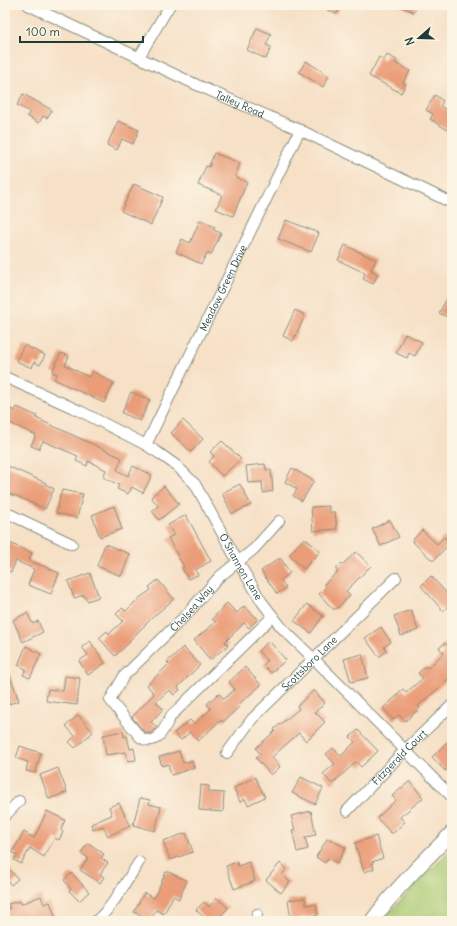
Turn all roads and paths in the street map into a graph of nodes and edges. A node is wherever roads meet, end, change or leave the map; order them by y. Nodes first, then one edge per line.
1 (28, 5) edge
2 (170, 5) edge
3 (139, 57) junction
4 (300, 130) junction
5 (452, 203) edge
6 (5, 376) edge
7 (146, 445) junction
8 (5, 512) edge
9 (279, 521) dead end
10 (72, 544) dead end
11 (238, 562) junction
12 (396, 578) dead end
13 (273, 616) junction
14 (314, 659) junction
15 (452, 705) edge
16 (405, 750) junction
17 (227, 753) dead end
18 (452, 797) edge
19 (19, 801) dead end
20 (347, 811) dead end
21 (5, 816) edge
22 (452, 833) edge
23 (139, 862) dead end
24 (96, 921) edge
25 (372, 921) edge

1 - 3 street, Talley Road
2 - 3 street
3 - 4 street, Talley Road
4 - 5 street, Talley Road
4 - 7 street, Meadow Green Drive
6 - 7 street, O Shannon Lane
7 - 11 street, O Shannon Lane
8 - 10 street
9 - 11 street, Chelsea Way
11 - 13 street, O Shannon Lane
11 - 13 street, Chelsea Way
12 - 14 street, Scottsboro Lane
13 - 14 street, O Shannon Lane
14 - 16 street, O Shannon Lane
14 - 17 street, Scottsboro Lane
15 - 16 street, Fitzgerald Court
16 - 18 street, O Shannon Lane
16 - 20 street, Fitzgerald Court
19 - 21 street
22 - 25 main road
23 - 24 street

